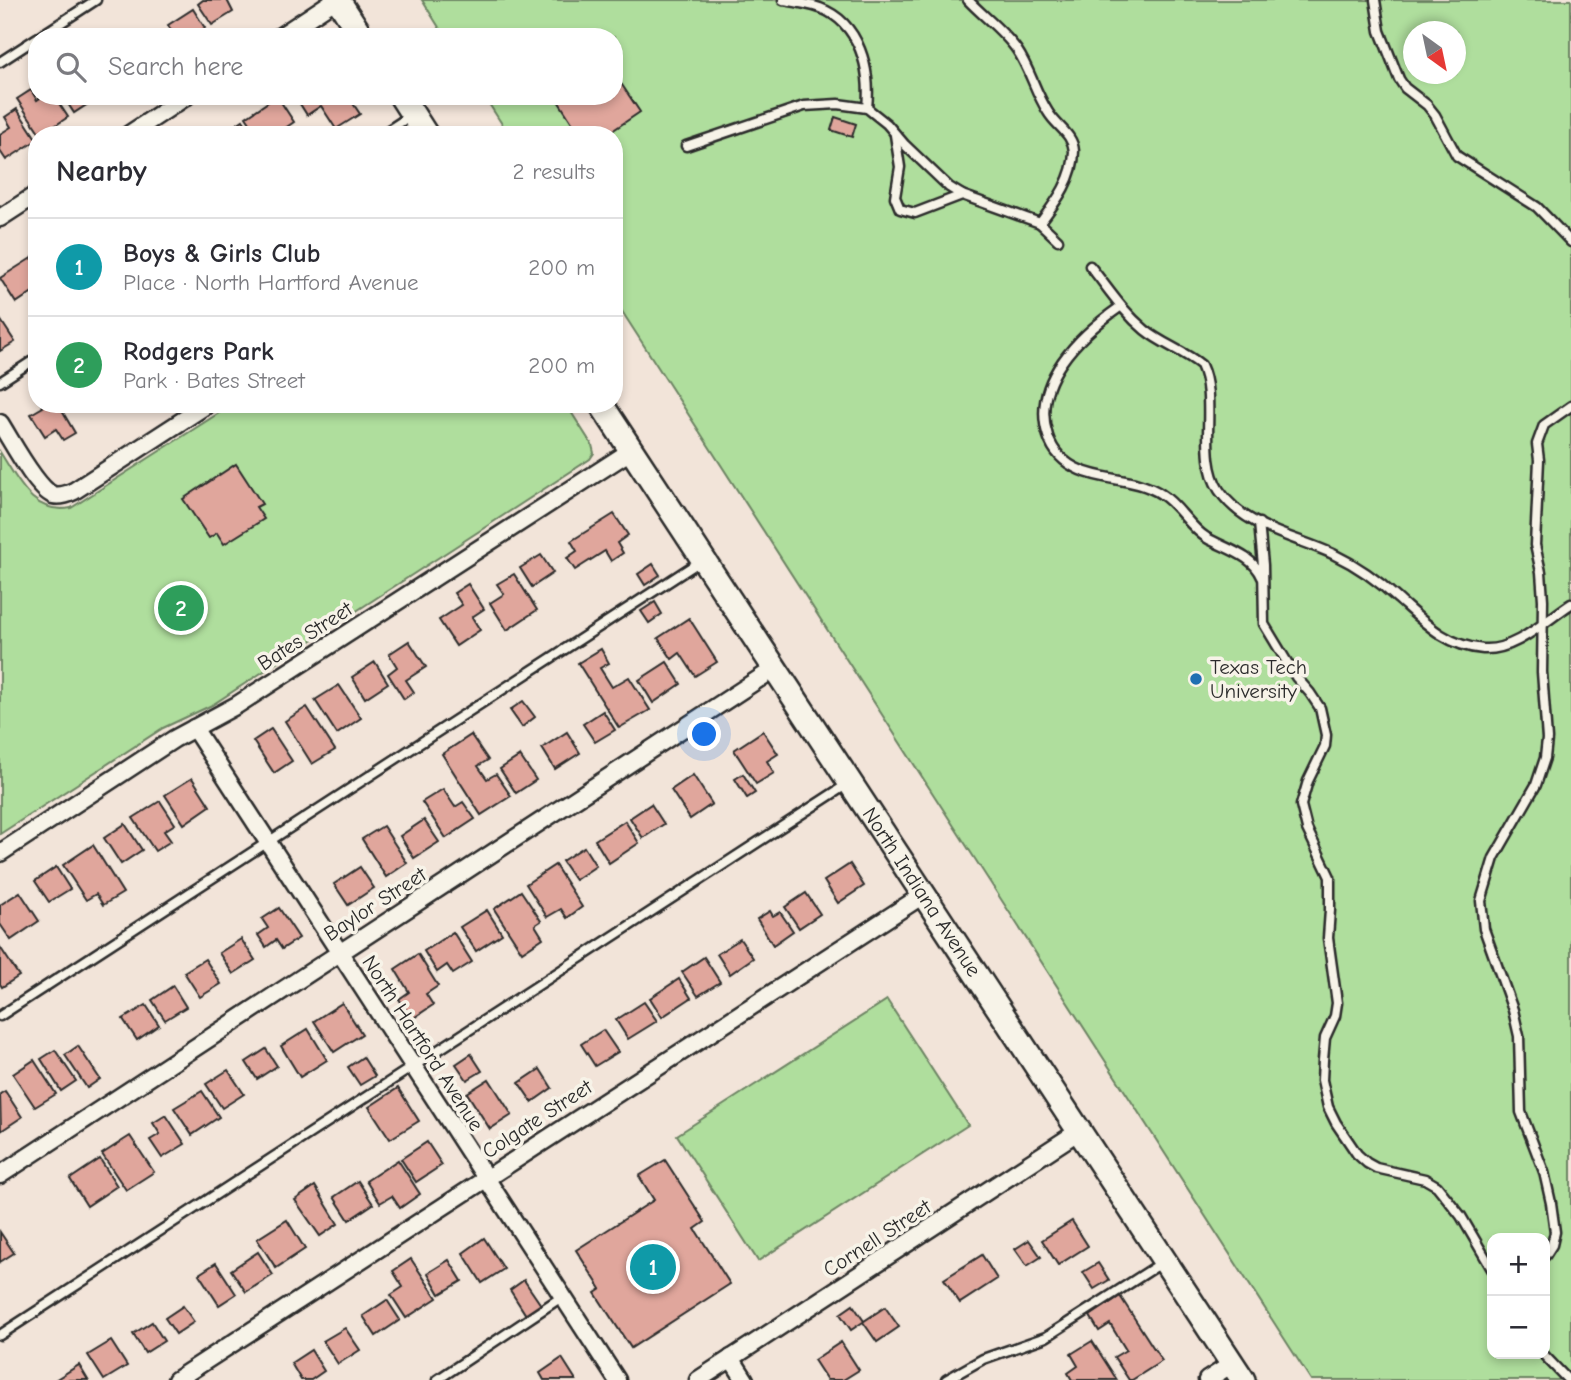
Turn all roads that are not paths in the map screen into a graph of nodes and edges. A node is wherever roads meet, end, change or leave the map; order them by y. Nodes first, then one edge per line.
1 (96, 0) edge
2 (337, 0) edge
3 (783, 0) edge
4 (968, 0) edge
5 (1375, 0) edge
6 (52, 28) edge
7 (293, 28) edge
8 (356, 28) edge
9 (28, 44) edge
10 (0, 62) edge
11 (173, 105) edge
12 (407, 105) edge
13 (867, 108) junction
14 (142, 126) edge
15 (389, 126) edge
16 (420, 126) edge
17 (894, 132) junction
18 (686, 146) dead end
19 (962, 195) junction
20 (28, 200) edge
21 (0, 218) edge
22 (1040, 223) junction
23 (1058, 240) dead end
24 (1571, 242) edge
25 (1090, 266) dead end
26 (1120, 307) junction
27 (28, 364) edge
28 (0, 382) edge
29 (1571, 406) edge
30 (194, 413) edge
31 (607, 413) edge
32 (0, 423) edge
33 (632, 450) junction
34 (1259, 523) junction
35 (702, 559) junction
36 (1264, 583) junction
37 (1571, 604) edge
38 (1543, 622) junction
39 (774, 670) junction
40 (194, 728) junction
41 (849, 783) junction
42 (268, 841) junction
43 (0, 853) edge
44 (923, 895) junction
45 (340, 952) junction
46 (0, 1016) edge
47 (413, 1065) junction
48 (1079, 1131) junction
49 (0, 1175) edge
50 (486, 1177) junction
51 (1550, 1248) edge
52 (1487, 1260) edge
53 (1165, 1261) junction
54 (563, 1296) junction
55 (0, 1335) edge
56 (731, 1358) junction
57 (1548, 1359) edge
58 (1238, 1372) edge
59 (176, 1380) edge
60 (436, 1380) edge
61 (617, 1380) edge
62 (698, 1380) edge
63 (745, 1380) edge
64 (946, 1380) edge
65 (1207, 1380) edge
66 (1568, 1380) edge

1 - 6 lane
2 - 7 street
2 - 8 main road
3 - 13 lane
4 - 22 lane
5 - 24 lane
9 - 10 lane
11 - 14 street
12 - 15 lane
12 - 16 main road
13 - 17 lane
13 - 18 lane
17 - 19 lane
17 - 19 lane
19 - 22 lane
20 - 21 street
22 - 23 lane
25 - 26 lane
26 - 34 lane
26 - 36 lane
27 - 28 lane
29 - 38 lane
30 - 32 street
31 - 33 main road, North Indiana Avenue
33 - 35 main road, North Indiana Avenue
33 - 40 street, Bates Street
34 - 36 lane
34 - 38 lane
35 - 39 main road, North Indiana Avenue
35 - 42 lane
36 - 52 lane
37 - 38 lane
38 - 51 lane
39 - 41 main road, North Indiana Avenue
39 - 45 street, Baylor Street
40 - 42 street, North Hartford Avenue
40 - 43 street, Bates Street
41 - 44 main road, North Indiana Avenue
41 - 47 lane
42 - 45 street, North Hartford Avenue
42 - 46 lane
44 - 48 main road, North Indiana Avenue
44 - 50 street, Colgate Street
45 - 47 street, North Hartford Avenue
45 - 49 street, Baylor Street
47 - 50 street, North Hartford Avenue
47 - 55 lane
48 - 53 main road, North Indiana Avenue
48 - 56 street, Cornell Street
50 - 54 street, North Hartford Avenue
50 - 59 street, Colgate Street
53 - 58 main road, North Indiana Avenue
53 - 64 lane
54 - 60 lane
54 - 61 street, North Hartford Avenue
56 - 62 street, Cornell Street
56 - 63 street
57 - 66 lane
58 - 65 street

